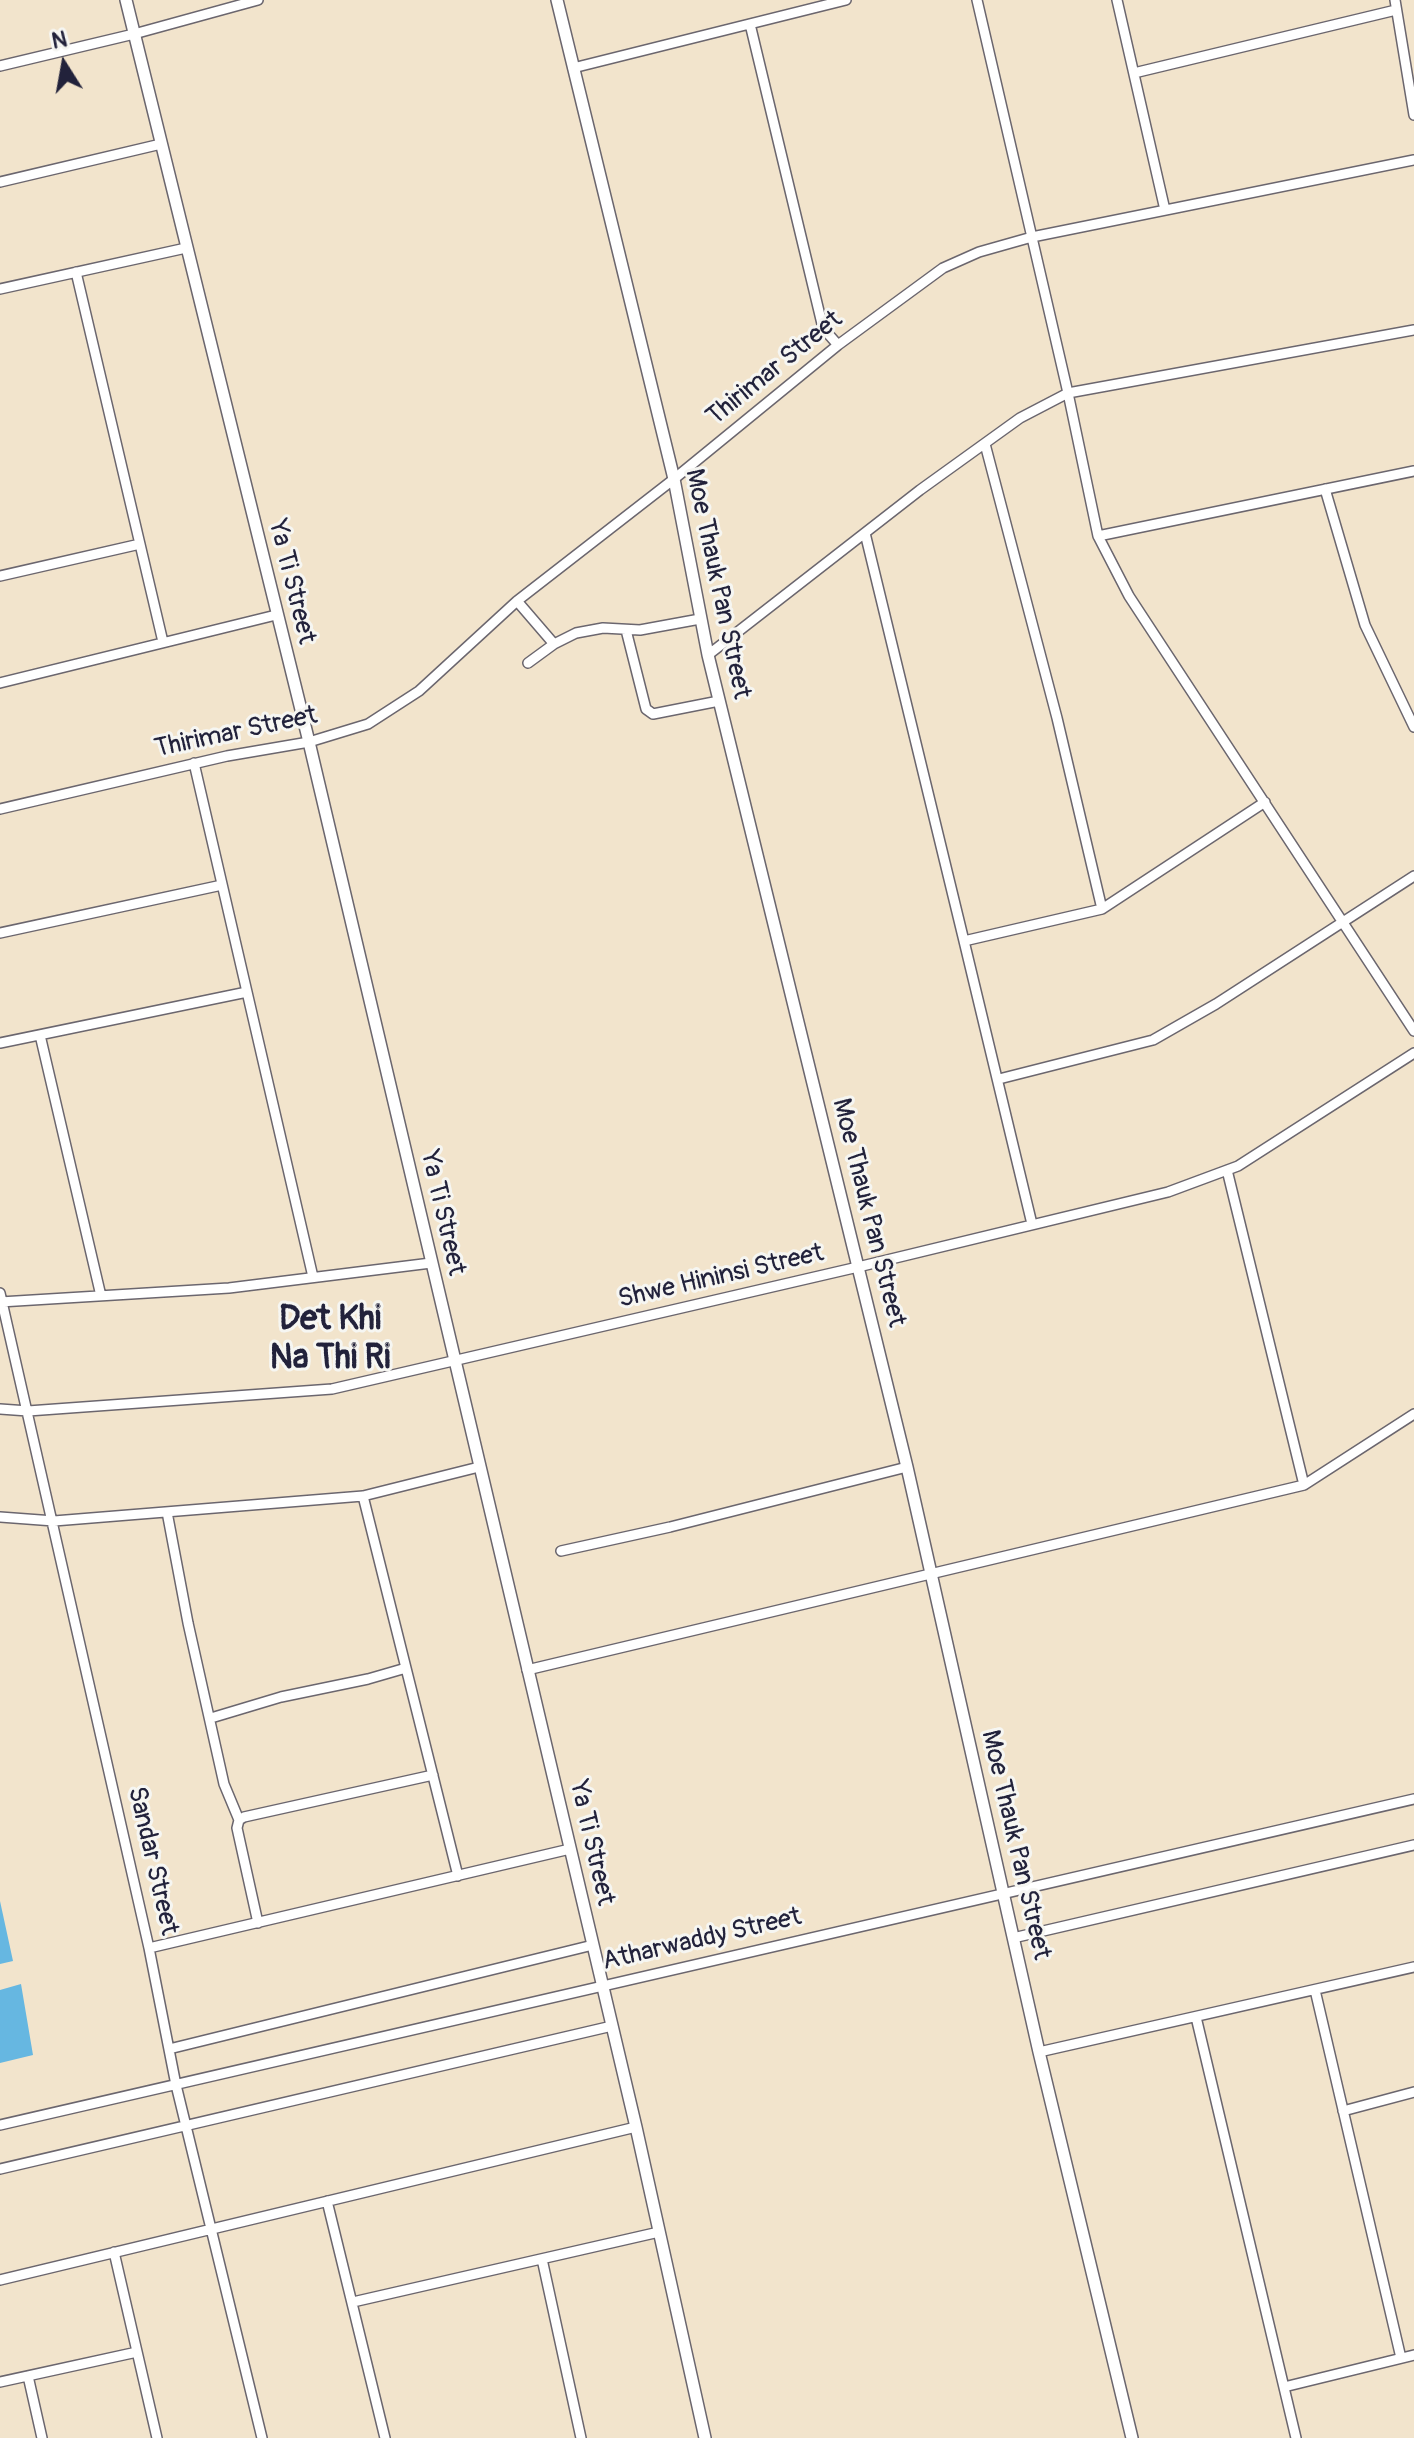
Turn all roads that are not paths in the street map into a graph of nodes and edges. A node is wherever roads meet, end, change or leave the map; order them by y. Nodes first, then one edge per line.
1 (126, 0) edge
2 (258, 0) edge
3 (557, 0) edge
4 (846, 0) edge
5 (977, 0) edge
6 (1117, 0) edge
7 (1395, 5) edge
8 (750, 24) junction
9 (134, 34) junction
10 (0, 66) edge
11 (573, 68) junction
12 (1134, 73) junction
13 (1414, 115) edge
14 (161, 144) junction
15 (1414, 160) edge
16 (0, 182) edge
17 (1165, 210) junction
18 (1032, 237) junction
19 (186, 248) junction
20 (76, 272) junction
21 (0, 289) edge
22 (1414, 330) edge
23 (838, 345) junction
24 (1068, 393) junction
25 (985, 444) junction
26 (1414, 471) edge
27 (674, 479) junction
28 (1325, 489) junction
29 (865, 533) junction
30 (1098, 536) junction
31 (140, 544) junction
32 (0, 576) edge
33 (517, 601) junction
34 (276, 615) junction
35 (700, 619) junction
36 (626, 630) junction
37 (163, 642) junction
38 (554, 644) junction
39 (708, 655) junction
40 (528, 663) dead end
41 (0, 683) edge
42 (719, 701) junction
43 (1414, 727) edge
44 (309, 742) junction
45 (194, 763) junction
46 (1265, 802) junction
47 (0, 809) edge
48 (1414, 876) edge
49 (222, 885) junction
50 (1102, 909) junction
51 (1344, 922) junction
52 (0, 933) edge
53 (964, 941) junction
54 (247, 992) junction
55 (1414, 1031) edge
56 (40, 1035) junction
57 (0, 1043) edge
58 (1414, 1053) edge
59 (999, 1079) junction
60 (1227, 1170) junction
61 (1032, 1224) junction
62 (431, 1263) junction
63 (858, 1267) junction
64 (313, 1277) junction
65 (101, 1296) junction
66 (1, 1299) edge
67 (454, 1362) junction
68 (0, 1409) edge
69 (28, 1411) junction
70 (1414, 1414) edge
71 (479, 1467) junction
72 (907, 1467) junction
73 (1304, 1485) junction
74 (363, 1496) junction
75 (167, 1512) junction
76 (0, 1517) edge
77 (54, 1521) junction
78 (561, 1551) dead end
79 (931, 1572) junction
80 (406, 1668) junction
81 (527, 1670) junction
82 (211, 1718) junction
83 (433, 1775) junction
84 (1414, 1799) edge
85 (239, 1820) junction
86 (1414, 1845) edge
87 (570, 1849) junction
88 (458, 1876) junction
89 (1003, 1895) junction
90 (258, 1923) junction
91 (1013, 1938) junction
92 (593, 1945) junction
93 (149, 1948) junction
94 (1414, 1967) edge
95 (602, 1985) junction
96 (1315, 1990) junction
97 (1196, 2017) junction
98 (612, 2026) junction
99 (169, 2049) junction
100 (1039, 2052) junction
101 (176, 2085) junction
102 (1414, 2092) edge
103 (1343, 2111) junction
104 (186, 2124) junction
105 (0, 2125) edge
106 (636, 2127) junction
107 (0, 2169) edge
108 (327, 2201) junction
109 (211, 2229) junction
110 (659, 2232) junction
111 (114, 2252) junction
112 (542, 2259) junction
113 (0, 2280) edge
114 (353, 2302) junction
115 (137, 2352) junction
116 (1414, 2355) edge
117 (1401, 2358) junction
118 (28, 2376) junction
119 (0, 2382) edge
120 (1284, 2387) junction
121 (42, 2438) edge
122 (157, 2438) edge
123 (262, 2438) edge
124 (385, 2438) edge
125 (581, 2438) edge
126 (705, 2438) edge
127 (1132, 2438) edge
128 (1296, 2438) edge

1 - 9 street, Ya Ti Street
2 - 9 street
3 - 11 street, Moe Thauk Pan Street
4 - 8 street
5 - 18 street
6 - 12 street
7 - 12 street
7 - 13 street
8 - 11 street
8 - 23 street
9 - 10 street
9 - 14 street, Ya Ti Street
11 - 27 street, Moe Thauk Pan Street
12 - 17 street
14 - 16 street
14 - 19 street, Ya Ti Street
15 - 17 street, Thirimar Street
17 - 18 street, Thirimar Street
18 - 23 street, Thirimar Street
18 - 24 street
19 - 20 street
19 - 34 street, Ya Ti Street
20 - 21 street
20 - 31 street
22 - 24 street
23 - 27 street, Thirimar Street
24 - 25 street
24 - 30 street
25 - 29 street
25 - 50 street
26 - 28 street
27 - 33 street, Thirimar Street
27 - 35 street, Moe Thauk Pan Street
28 - 30 street
28 - 43 street
29 - 39 street
29 - 53 street
30 - 46 street
31 - 32 street
31 - 37 street
33 - 38 street
33 - 44 street, Thirimar Street
34 - 37 street
34 - 44 street, Ya Ti Street
35 - 36 street
35 - 39 street, Moe Thauk Pan Street
36 - 38 street
36 - 42 street
37 - 41 street
38 - 40 street
39 - 42 street, Moe Thauk Pan Street
42 - 63 street, Moe Thauk Pan Street
44 - 45 street, Thirimar Street
44 - 62 street, Ya Ti Street
45 - 47 street, Thirimar Street
45 - 49 street
46 - 50 street
46 - 51 street
48 - 51 street
49 - 52 street
49 - 54 street
50 - 53 street
51 - 55 street
51 - 59 street
53 - 59 street
54 - 56 street
54 - 64 street
56 - 57 street
56 - 65 street
58 - 60 street, Shwe Hininsi Street
59 - 61 street
60 - 61 street, Shwe Hininsi Street
60 - 73 street
61 - 63 street, Shwe Hininsi Street
62 - 64 street
62 - 67 street, Ya Ti Street
63 - 67 street, Shwe Hininsi Street
63 - 72 street, Moe Thauk Pan Street
64 - 65 street
65 - 66 street
66 - 69 street, Sandar Street
67 - 69 street, Shwe Hininsi Street
67 - 71 street, Ya Ti Street
68 - 69 street, Shwe Hininsi Street
69 - 77 street, Sandar Street
70 - 73 street
71 - 74 street
71 - 81 street, Ya Ti Street
72 - 78 street
72 - 79 street, Moe Thauk Pan Street
73 - 79 street
74 - 75 street
74 - 80 street
75 - 77 street
75 - 82 street
76 - 77 street
77 - 93 street, Sandar Street
79 - 81 street
79 - 89 street, Moe Thauk Pan Street
80 - 82 street
80 - 83 street
81 - 87 street, Ya Ti Street
82 - 85 street
83 - 85 street
83 - 88 street
84 - 89 street, Atharwaddy Street
85 - 90 street
86 - 91 street
87 - 88 street
87 - 92 street, Ya Ti Street
88 - 90 street
89 - 91 street, Moe Thauk Pan Street
89 - 95 street, Atharwaddy Street
90 - 93 street
91 - 100 street, Moe Thauk Pan Street
92 - 95 street, Ya Ti Street
92 - 99 street
93 - 99 street, Sandar Street
94 - 96 street
95 - 98 street, Ya Ti Street
95 - 101 street, Atharwaddy Street
96 - 97 street
96 - 103 street
97 - 100 street
97 - 120 street
98 - 104 street
98 - 106 street, Ya Ti Street
99 - 101 street, Sandar Street
100 - 127 street, Moe Thauk Pan Street
101 - 104 street, Sandar Street
101 - 105 street, Atharwaddy Street
102 - 103 street
103 - 117 street
104 - 107 street
104 - 109 street, Sandar Street
106 - 108 street
106 - 110 street, Ya Ti Street
108 - 109 street
108 - 114 street
109 - 111 street
109 - 123 street, Sandar Street
110 - 112 street
110 - 126 street, Ya Ti Street
111 - 113 street
111 - 115 street
112 - 114 street
112 - 125 street
114 - 124 street
115 - 118 street
115 - 122 street
116 - 117 street
117 - 120 street
118 - 119 street
118 - 121 street
120 - 128 street

